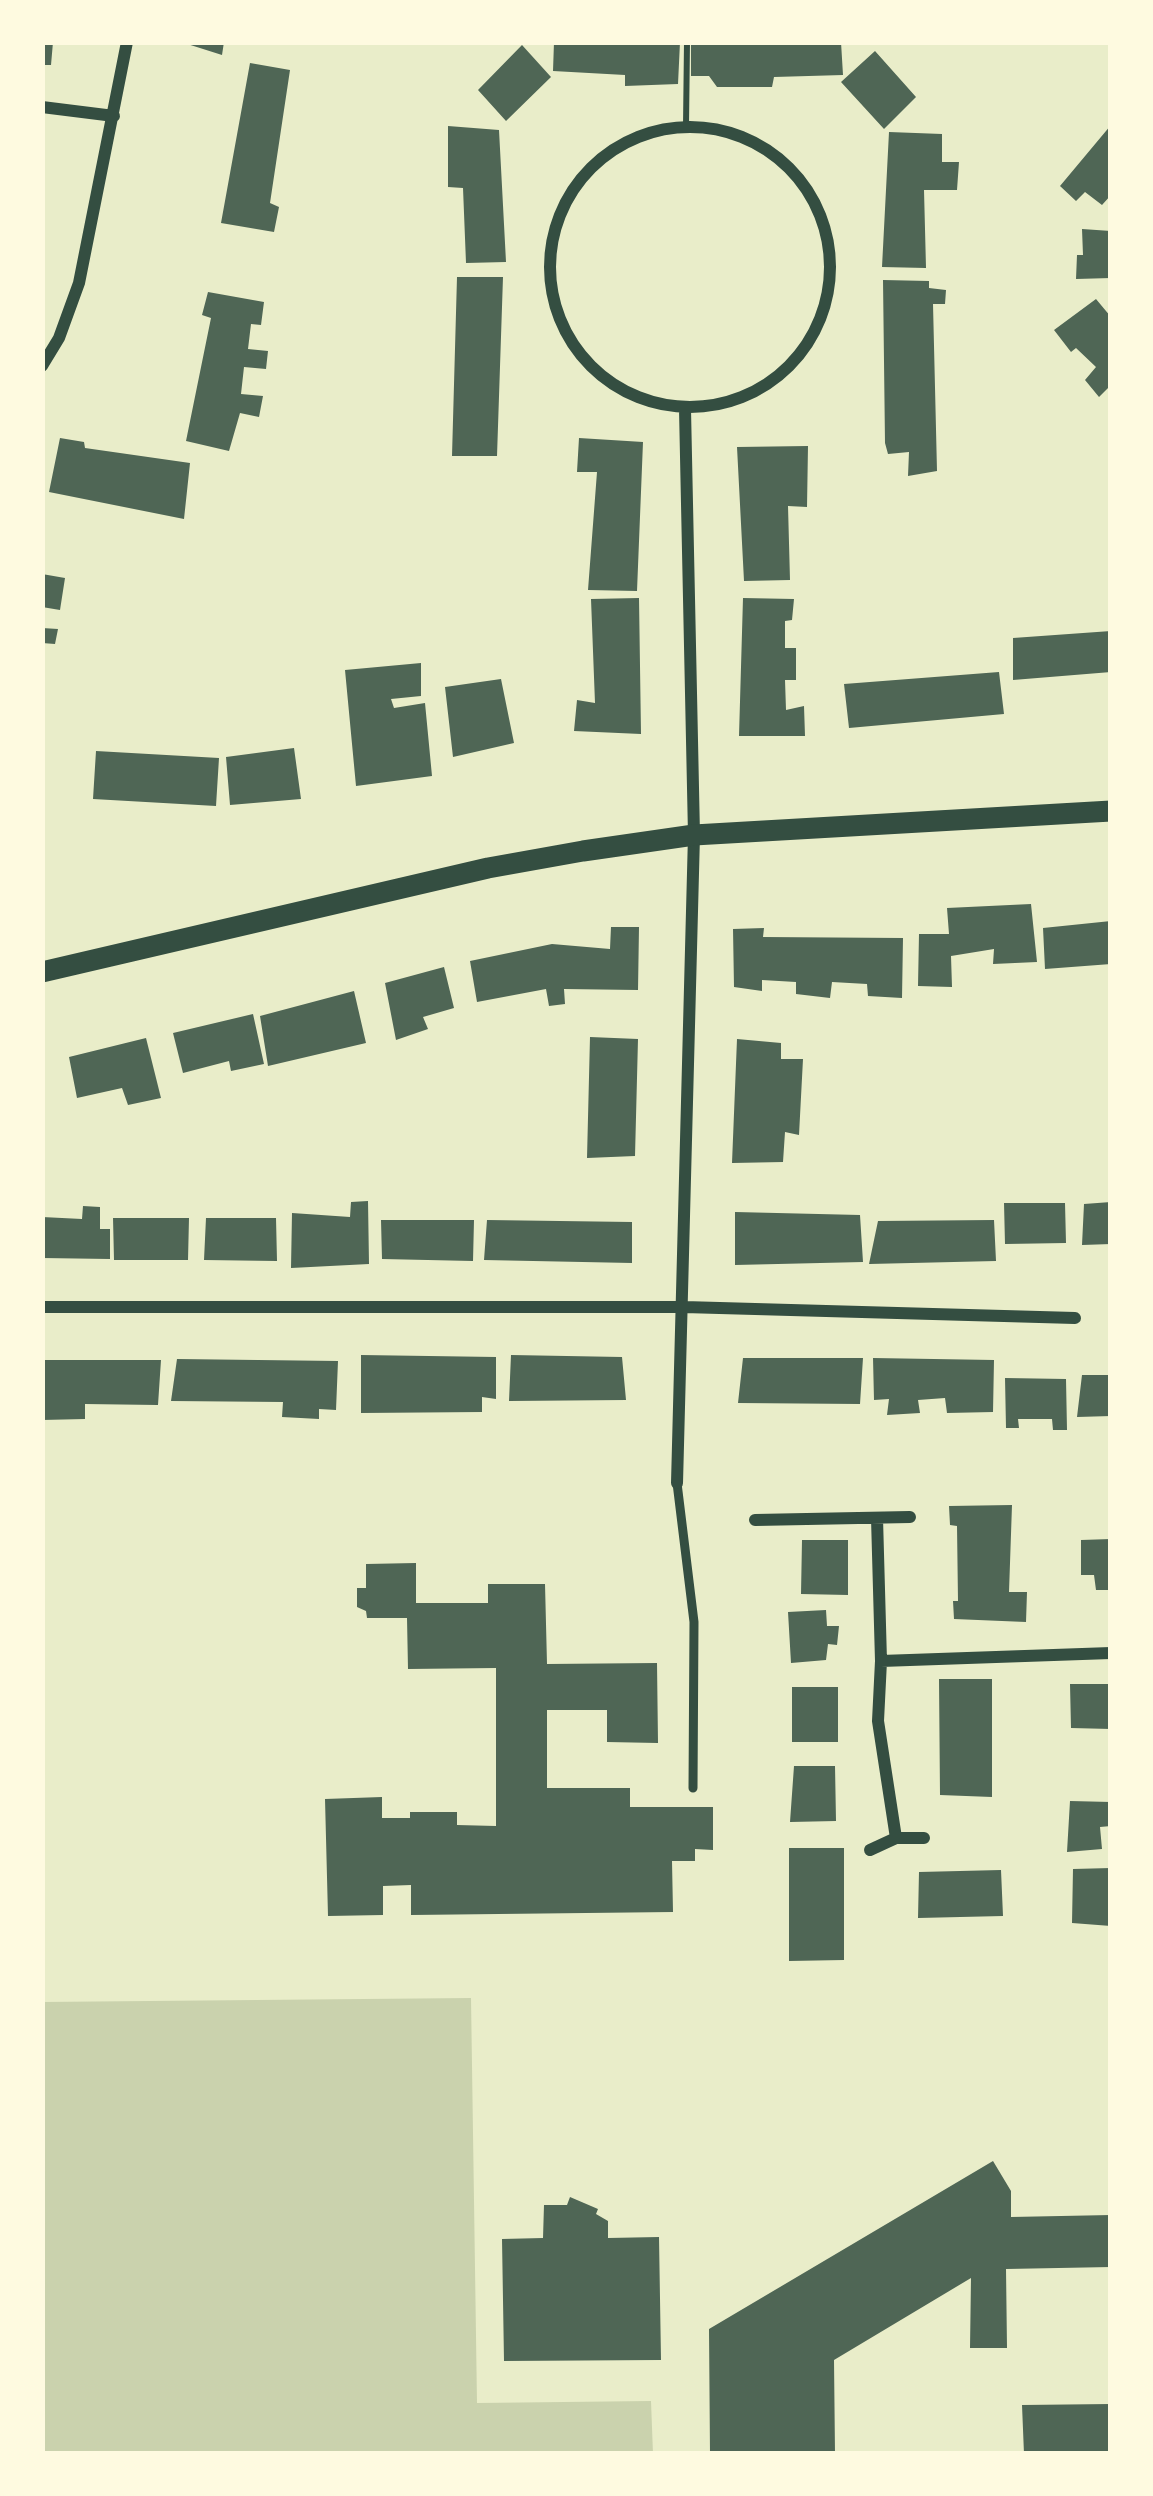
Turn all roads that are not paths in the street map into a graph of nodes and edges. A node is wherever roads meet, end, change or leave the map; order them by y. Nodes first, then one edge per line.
1 (127, 42) edge
2 (42, 107) edge
3 (114, 116) junction
4 (42, 366) edge
5 (685, 409) junction
6 (1111, 811) edge
7 (694, 835) junction
8 (42, 972) edge
9 (42, 1307) edge
10 (684, 1307) junction
11 (1075, 1318) dead end
12 (677, 1483) joint
13 (910, 1517) dead end
14 (877, 1518) junction
15 (755, 1520) dead end
16 (1111, 1653) edge
17 (881, 1661) junction
18 (693, 1788) dead end
19 (896, 1838) junction
20 (924, 1838) dead end
21 (870, 1850) dead end

1 - 3 street
2 - 3 street
3 - 4 street
5 - 5 street
5 - 7 street
6 - 7 street
7 - 8 street
7 - 10 street
9 - 10 street
10 - 11 street
10 - 12 street
12 - 18 lane
13 - 14 street
14 - 15 street
14 - 17 street
16 - 17 street
17 - 19 street
19 - 20 street
19 - 21 street

